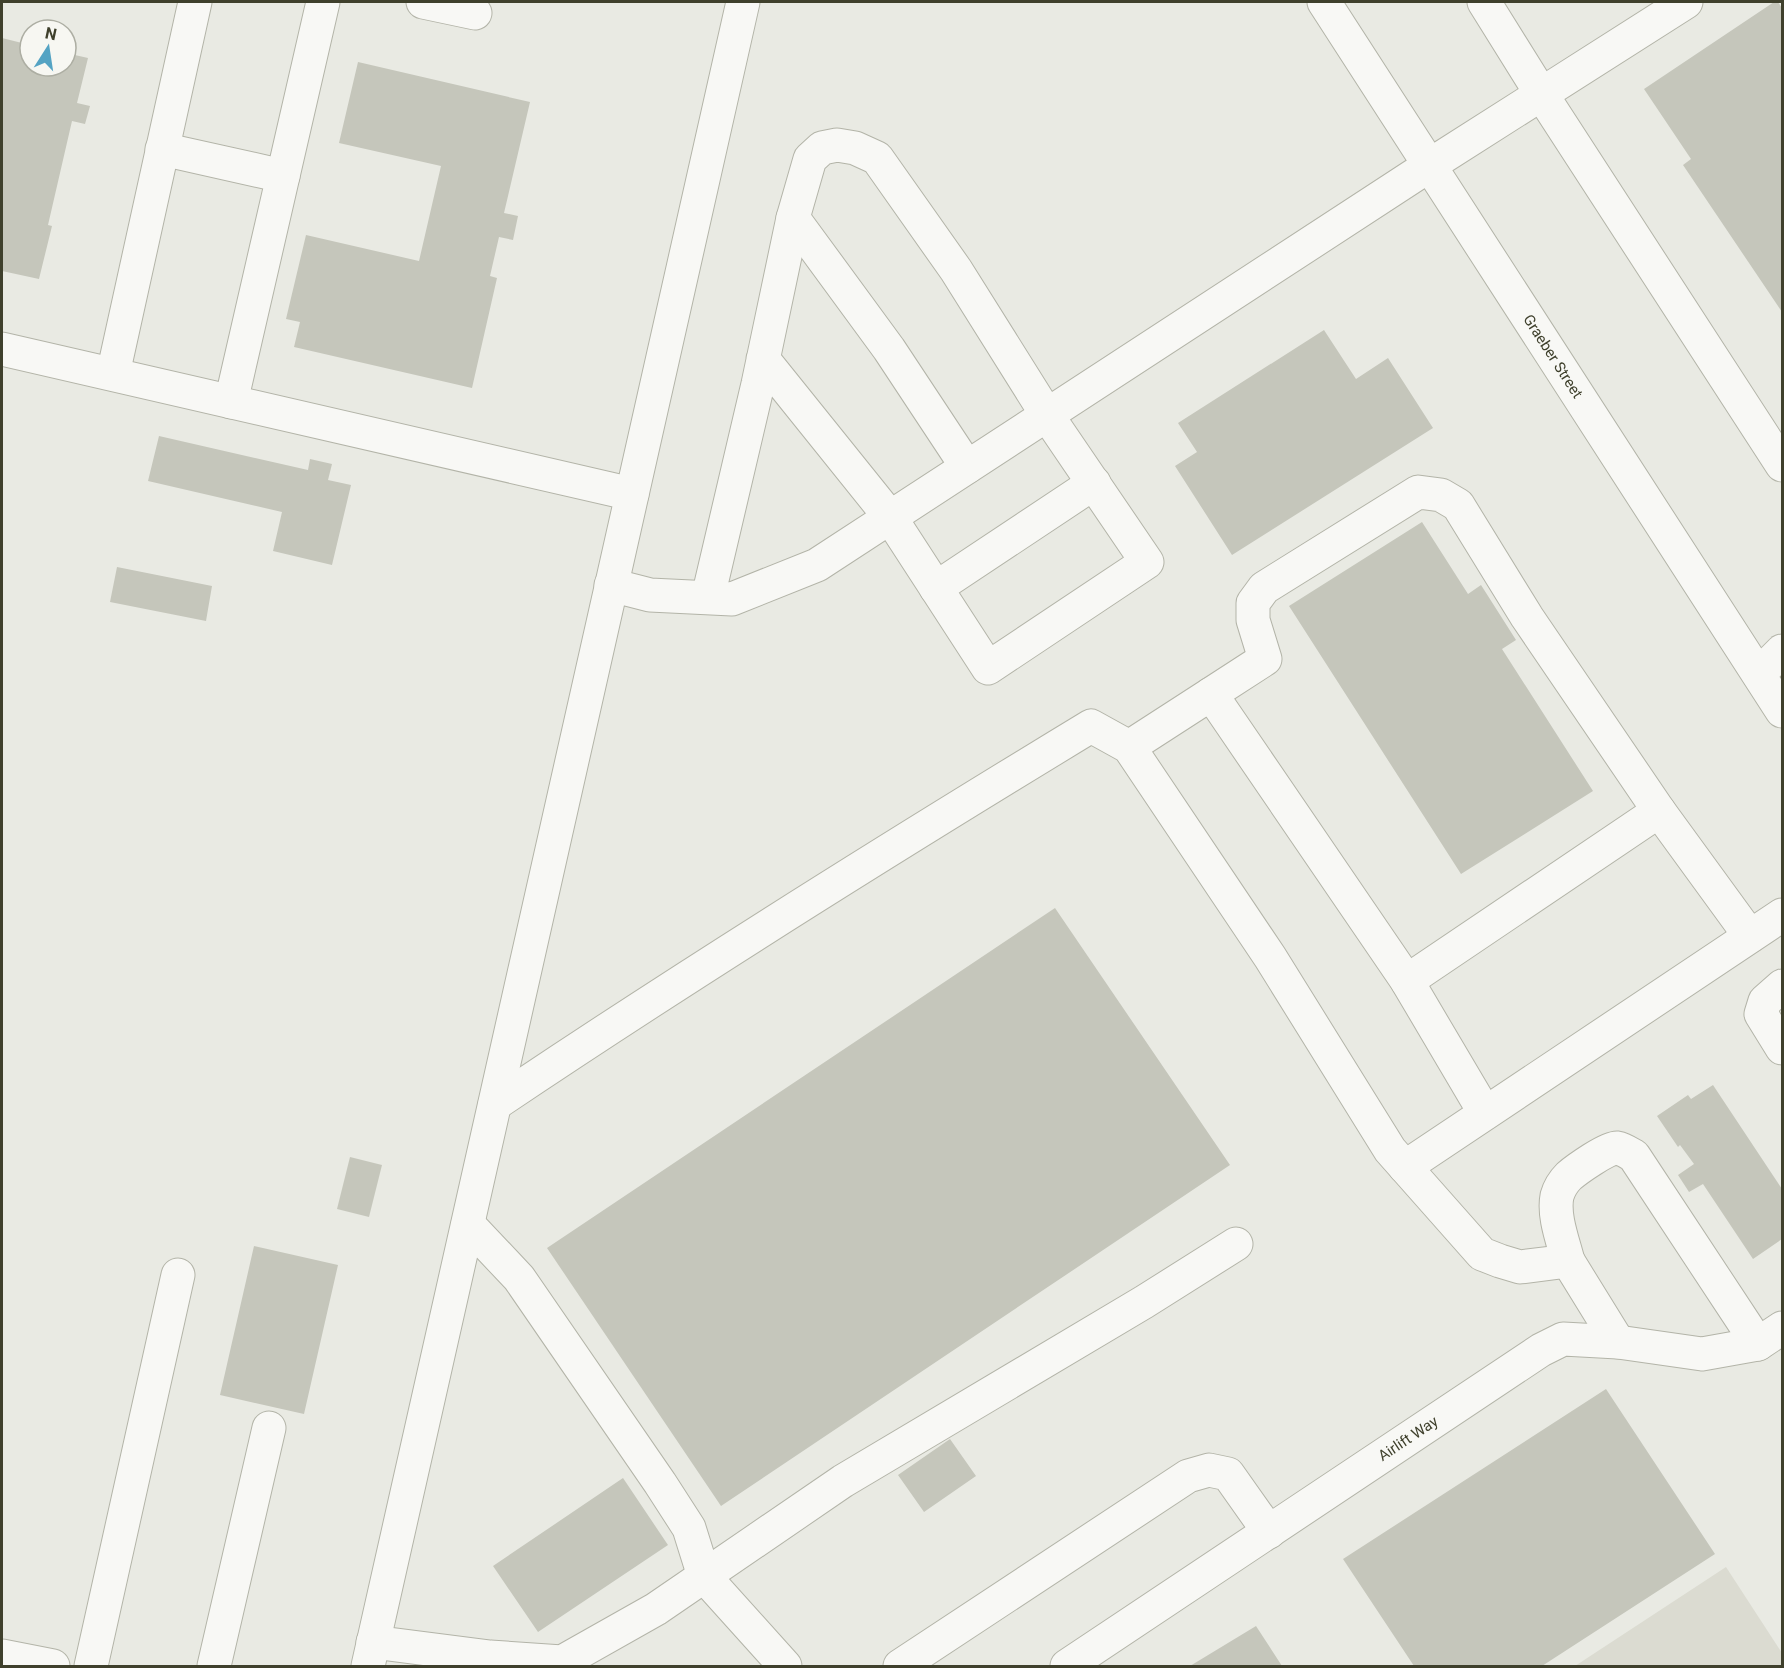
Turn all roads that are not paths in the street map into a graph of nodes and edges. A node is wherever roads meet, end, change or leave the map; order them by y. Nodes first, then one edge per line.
1 (195, 2) edge
2 (323, 2) edge
3 (423, 2) edge
4 (742, 2) edge
5 (1324, 2) edge
6 (1484, 2) edge
7 (1686, 2) edge
8 (475, 13) dead end
9 (1542, 95) junction
10 (162, 149) junction
11 (1430, 165) junction
12 (283, 176) junction
13 (794, 218) junction
14 (2, 349) edge
15 (763, 359) junction
16 (113, 374) junction
17 (231, 402) junction
18 (1047, 414) junction
19 (1782, 465) edge
20 (967, 468) junction
21 (1094, 483) junction
22 (632, 494) junction
23 (890, 517) junction
24 (611, 585) junction
25 (936, 588) junction
26 (708, 597) junction
27 (1782, 651) edge
28 (1759, 674) junction
29 (1211, 694) junction
30 (1782, 711) edge
31 (1129, 747) junction
32 (1659, 811) junction
33 (1782, 915) edge
34 (1750, 936) junction
35 (1407, 981) junction
36 (1782, 986) edge
37 (1782, 1048) edge
38 (495, 1104) junction
39 (1485, 1113) junction
40 (1405, 1167) junction
41 (468, 1224) junction
42 (1236, 1244) dead end
43 (1568, 1260) junction
44 (178, 1275) dead end
45 (1770, 1336) edge
46 (1618, 1342) junction
47 (268, 1428) dead end
48 (1269, 1532) junction
49 (704, 1576) junction
50 (370, 1654) edge
51 (2, 1656) edge
52 (52, 1666) edge
53 (91, 1666) edge
54 (214, 1666) edge
55 (785, 1666) edge
56 (900, 1666) edge
57 (1067, 1666) edge

1 - 10 street
2 - 12 street
3 - 8 street
4 - 22 street
5 - 11 street, Graeber Street
6 - 9 street
7 - 9 street
9 - 11 street
9 - 19 street
10 - 12 street
10 - 16 street
11 - 18 street
11 - 28 street, Graeber Street
12 - 17 street
13 - 15 street
13 - 18 street
13 - 20 street
14 - 16 street
15 - 23 street
15 - 26 street
16 - 17 street
17 - 22 street
18 - 20 street
18 - 21 street
20 - 23 street
21 - 25 street
21 - 25 street
22 - 24 street
23 - 25 street
23 - 26 street
24 - 26 street
24 - 38 street
27 - 28 street
28 - 30 street, Graeber Street
29 - 31 street
29 - 32 street
29 - 35 street
31 - 38 street
31 - 40 street
32 - 34 street
32 - 35 street
33 - 34 street
34 - 39 street
35 - 39 street
36 - 37 street
38 - 41 street
39 - 40 street
40 - 43 street
41 - 49 street
41 - 50 street
42 - 49 street
43 - 45 street
43 - 46 street
44 - 53 street
45 - 46 street, Airlift Way
46 - 48 street, Airlift Way
47 - 54 street
48 - 56 street
48 - 57 street, Airlift Way
49 - 50 street
49 - 55 street
51 - 52 street

